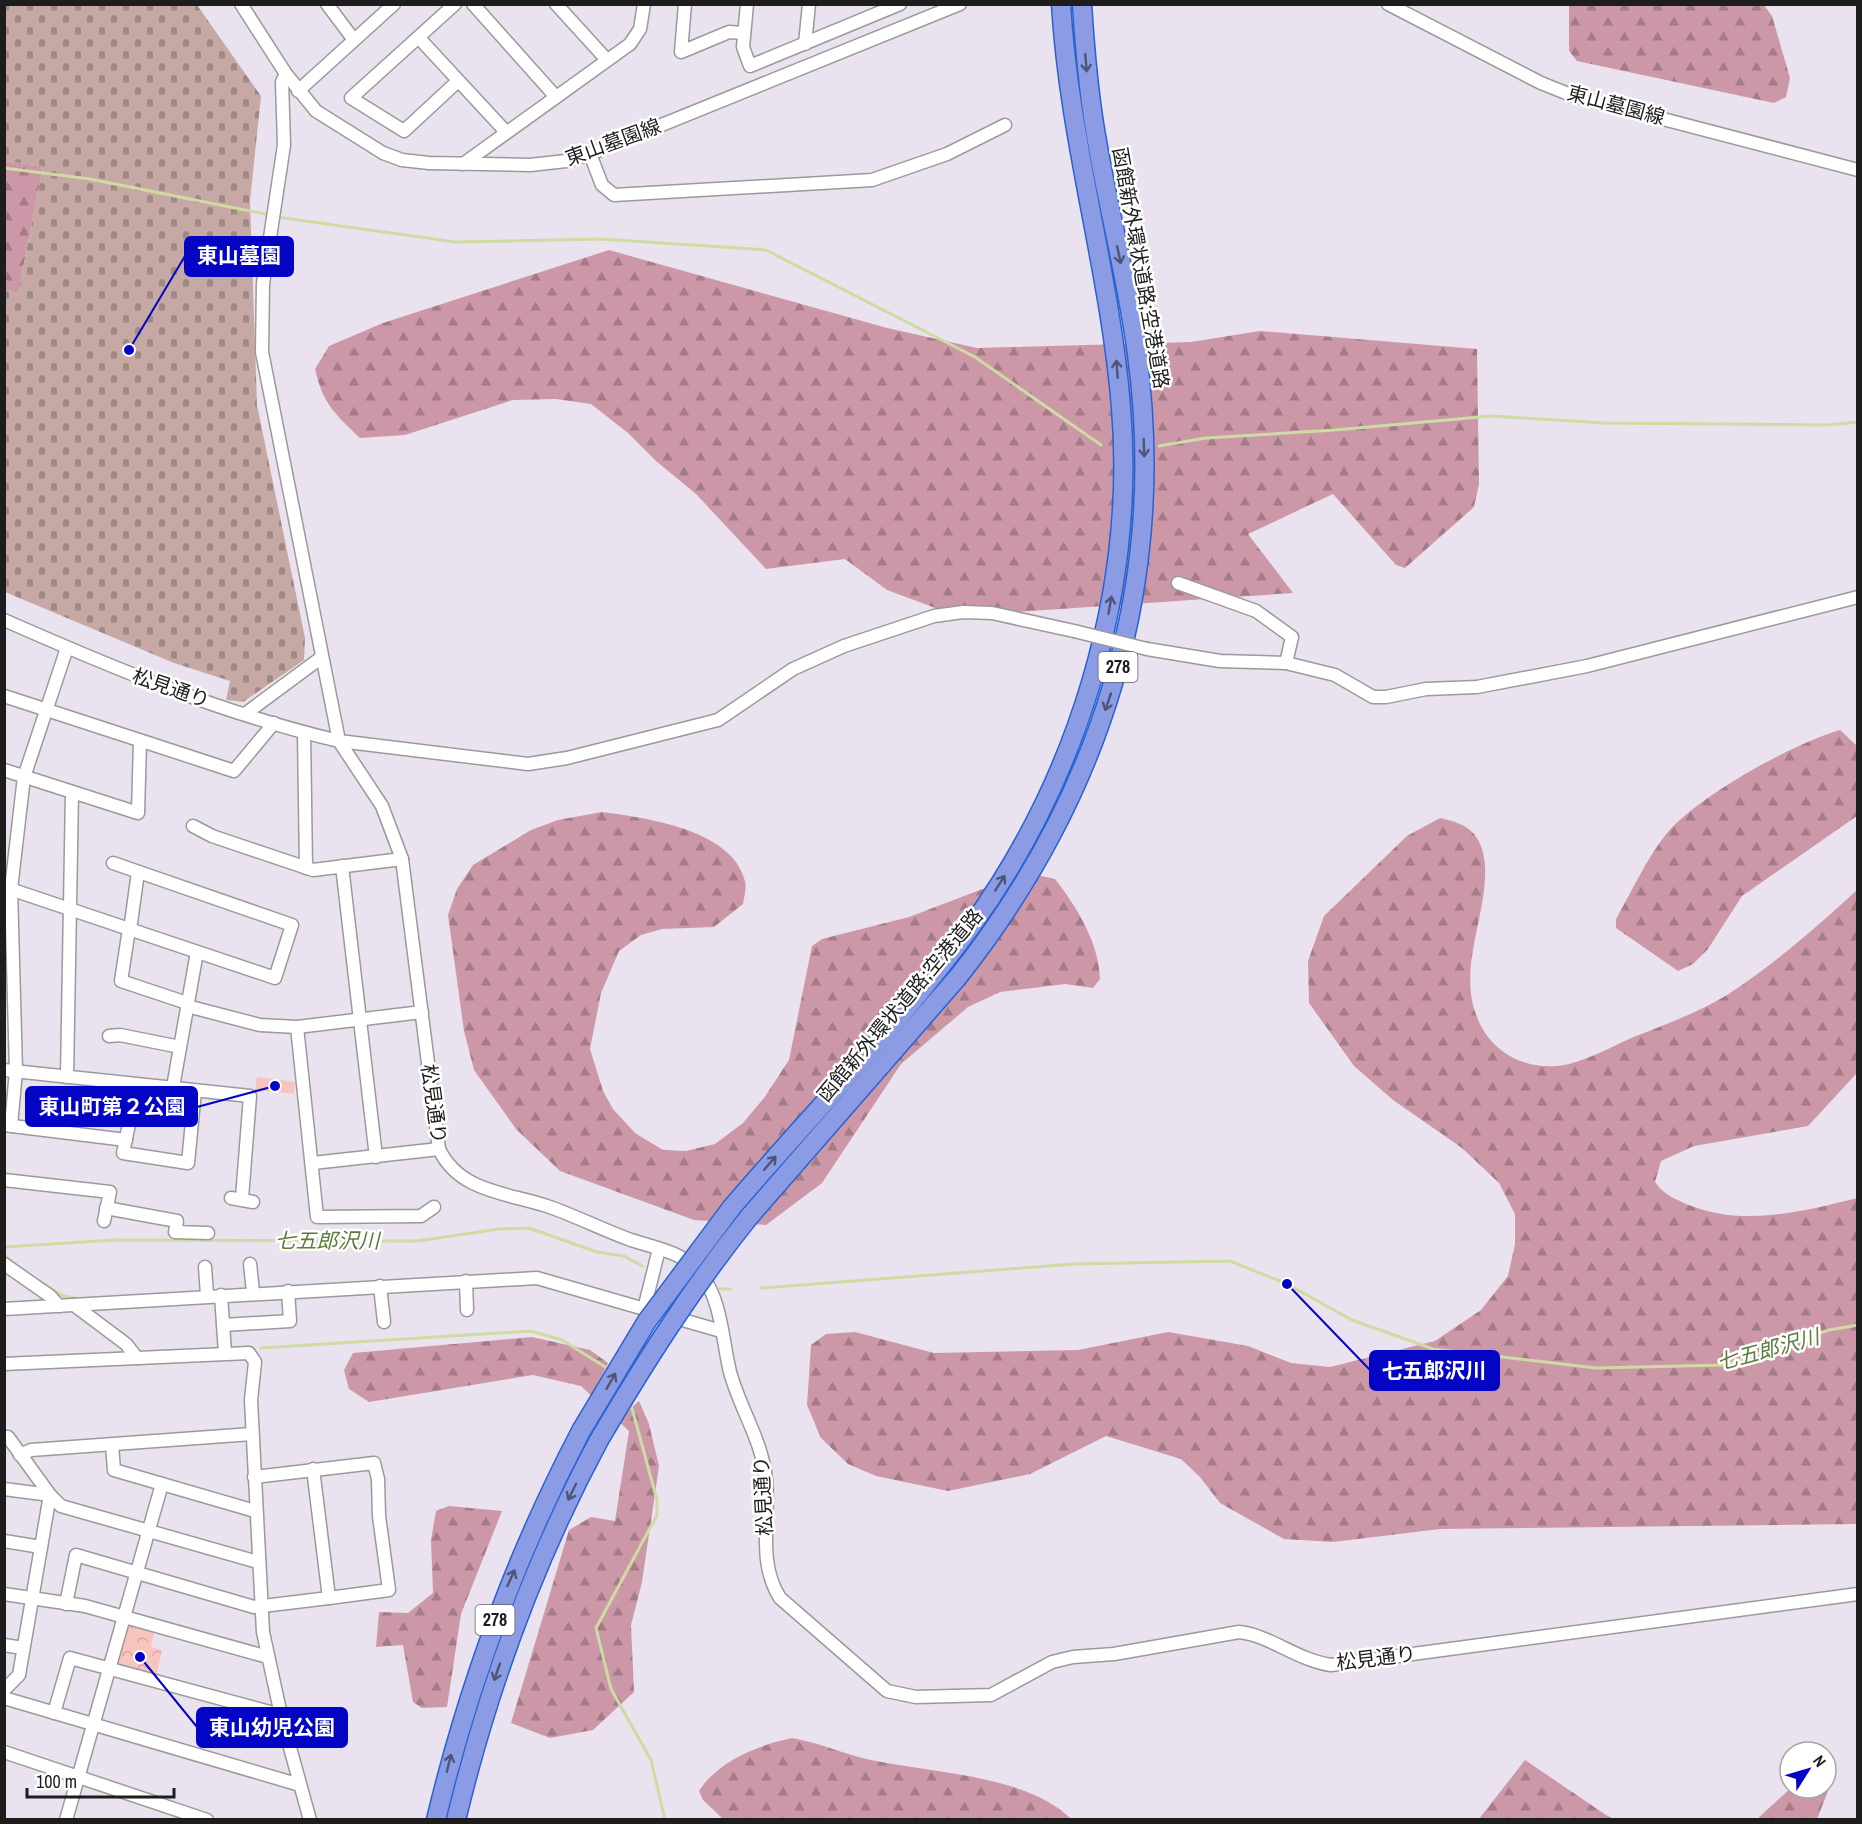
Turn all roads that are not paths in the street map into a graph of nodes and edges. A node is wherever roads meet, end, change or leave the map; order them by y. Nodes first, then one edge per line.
1 (241, 4) edge
2 (327, 4) edge
3 (394, 4) edge
4 (455, 4) edge
5 (473, 4) edge
6 (556, 4) edge
7 (644, 4) edge
8 (685, 4) edge
9 (747, 4) edge
10 (809, 4) edge
11 (900, 4) edge
12 (960, 4) edge
13 (1061, 4) edge
14 (1082, 4) edge
15 (1388, 4) edge
16 (871, 11) edge
17 (744, 33) junction
18 (419, 38) junction
19 (354, 40) junction
20 (805, 44) junction
21 (607, 60) junction
22 (286, 74) junction
23 (458, 81) junction
24 (298, 91) junction
25 (556, 97) junction
26 (1005, 125) dead end
27 (506, 132) junction
28 (590, 154) junction
29 (463, 164) junction
30 (1857, 170) edge
31 (1178, 582) dead end
32 (1857, 597) edge
33 (4, 620) edge
34 (67, 648) junction
35 (322, 657) junction
36 (1286, 663) junction
37 (4, 696) edge
38 (46, 710) junction
39 (245, 714) junction
40 (274, 723) junction
41 (304, 733) junction
42 (140, 741) junction
43 (339, 741) junction
44 (4, 770) edge
45 (24, 777) junction
46 (72, 792) junction
47 (193, 826) dead end
48 (402, 859) junction
49 (113, 863) dead end
50 (342, 866) junction
51 (306, 868) junction
52 (138, 872) junction
53 (8, 888) edge
54 (69, 908) junction
55 (130, 929) junction
56 (197, 952) junction
57 (187, 1005) junction
58 (422, 1012) junction
59 (360, 1020) junction
60 (297, 1027) junction
61 (109, 1036) dead end
62 (180, 1047) junction
63 (10, 1071) edge
64 (66, 1077) junction
65 (137, 1085) junction
66 (173, 1087) junction
67 (195, 1091) junction
68 (8, 1125) edge
69 (126, 1140) junction
70 (439, 1149) junction
71 (376, 1157) junction
72 (313, 1163) junction
73 (4, 1180) edge
74 (242, 1199) dead end
75 (434, 1207) dead end
76 (208, 1233) dead end
77 (659, 1249) junction
78 (4, 1264) edge
79 (250, 1264) dead end
80 (205, 1267) dead end
81 (466, 1281) junction
82 (380, 1286) junction
83 (288, 1291) junction
84 (253, 1292) junction
85 (207, 1295) junction
86 (221, 1295) junction
87 (74, 1305) junction
88 (59, 1306) junction
89 (4, 1309) edge
90 (644, 1309) junction
91 (467, 1310) dead end
92 (384, 1322) dead end
93 (223, 1325) junction
94 (721, 1331) junction
95 (225, 1353) junction
96 (137, 1358) junction
97 (4, 1364) edge
98 (252, 1434) junction
99 (4, 1437) edge
100 (112, 1444) junction
101 (20, 1455) junction
102 (313, 1469) junction
103 (254, 1477) junction
104 (162, 1484) junction
105 (4, 1489) edge
106 (50, 1495) junction
107 (255, 1511) junction
108 (150, 1531) junction
109 (4, 1541) edge
110 (40, 1547) junction
111 (258, 1562) junction
112 (138, 1573) junction
113 (4, 1594) edge
114 (1857, 1594) edge
115 (32, 1598) junction
116 (329, 1598) junction
117 (66, 1604) junction
118 (260, 1607) junction
119 (125, 1617) junction
120 (4, 1645) edge
121 (23, 1648) junction
122 (268, 1657) junction
123 (110, 1669) junction
124 (4, 1690) edge
125 (4, 1698) edge
126 (54, 1713) junction
127 (281, 1715) junction
128 (95, 1725) junction
129 (4, 1752) edge
130 (80, 1777) junction
131 (300, 1785) junction
132 (66, 1820) edge
133 (207, 1820) edge
134 (310, 1820) edge
135 (436, 1820) edge
136 (456, 1820) edge

1 - 22 street, 東山墓園線
2 - 19 street
3 - 19 street
4 - 18 street
5 - 25 street
6 - 21 street
7 - 21 street
8 - 17 street
9 - 17 street
10 - 20 street
11 - 16 street
12 - 28 street, 東山墓園線
135 -> 13 highway, 函館新外環状道路;空港道路 / 278, bridge
14 -> 136 highway, 函館新外環状道路;空港道路 / 278, bridge
15 - 30 street, 東山墓園線
16 - 20 street
17 - 20 street
18 - 23 street
18 - 23 street
19 - 24 street
21 - 25 street
22 - 24 street, 東山墓園線
22 - 35 street
23 - 27 street
24 - 29 street, 東山墓園線
25 - 27 street
26 - 28 street
27 - 29 street
28 - 29 street, 東山墓園線
31 - 36 street
32 - 36 street
33 - 34 street, 松見通り
34 - 38 street
34 - 39 street, 松見通り
35 - 39 street
35 - 43 street
36 - 43 street, bridge
37 - 38 street
38 - 42 street
38 - 45 street
39 - 40 street, 松見通り
40 - 41 street, 松見通り
40 - 42 street
41 - 43 street, 松見通り
41 - 51 street
42 - 46 street
43 - 48 street, 松見通り
44 - 45 street
45 - 46 street
45 - 53 street
46 - 54 street
47 - 51 street
48 - 50 street
48 - 58 street, 松見通り
49 - 52 street
50 - 51 street
50 - 59 street
52 - 55 street
52 - 56 street
53 - 54 street
53 - 63 street
54 - 55 street
54 - 64 street
55 - 56 street
55 - 57 street
56 - 57 street
57 - 60 street
57 - 62 street
58 - 59 street
58 - 70 street, 松見通り
59 - 60 street
59 - 71 street
60 - 72 street
61 - 62 street
62 - 66 street
63 - 64 street
63 - 68 street
64 - 65 street
65 - 66 street
65 - 69 street
66 - 67 street
67 - 69 street
67 - 74 street
68 - 69 street
70 - 71 street
70 - 77 street, 松見通り
71 - 72 street
72 - 75 street
73 - 76 street
77 - 90 street
77 - 94 street, 松見通り
78 - 88 street
79 - 84 street
80 - 85 street
81 - 82 street
81 - 90 street
81 - 91 street
82 - 83 street
82 - 92 street
83 - 84 street
83 - 93 street
84 - 86 street
85 - 86 street
85 - 87 street
86 - 93 street
87 - 88 street
87 - 96 street
88 - 89 street
90 - 94 street
93 - 95 street
94 - 114 street, 松見通り
95 - 96 street
95 - 98 street
96 - 97 street
98 - 100 street
98 - 103 street
99 - 101 street
100 - 101 street
100 - 104 street
101 - 106 street
102 - 103 street
102 - 116 street
102 - 116 street
103 - 107 street
104 - 107 street
104 - 108 street
105 - 106 street
106 - 108 street
106 - 110 street
107 - 111 street
108 - 111 street
108 - 112 street
109 - 110 street
110 - 115 street
111 - 118 street
112 - 117 street
112 - 118 street
112 - 119 street
113 - 115 street
115 - 117 street
115 - 121 street
116 - 118 street
117 - 119 street
118 - 122 street
119 - 122 street
119 - 123 street
120 - 121 street
121 - 124 street
122 - 127 street
123 - 126 street
123 - 127 street
123 - 128 street
125 - 126 street
126 - 128 street
127 - 131 street
128 - 130 street
128 - 131 street
129 - 130 street
130 - 132 street
130 - 133 street
131 - 134 street

